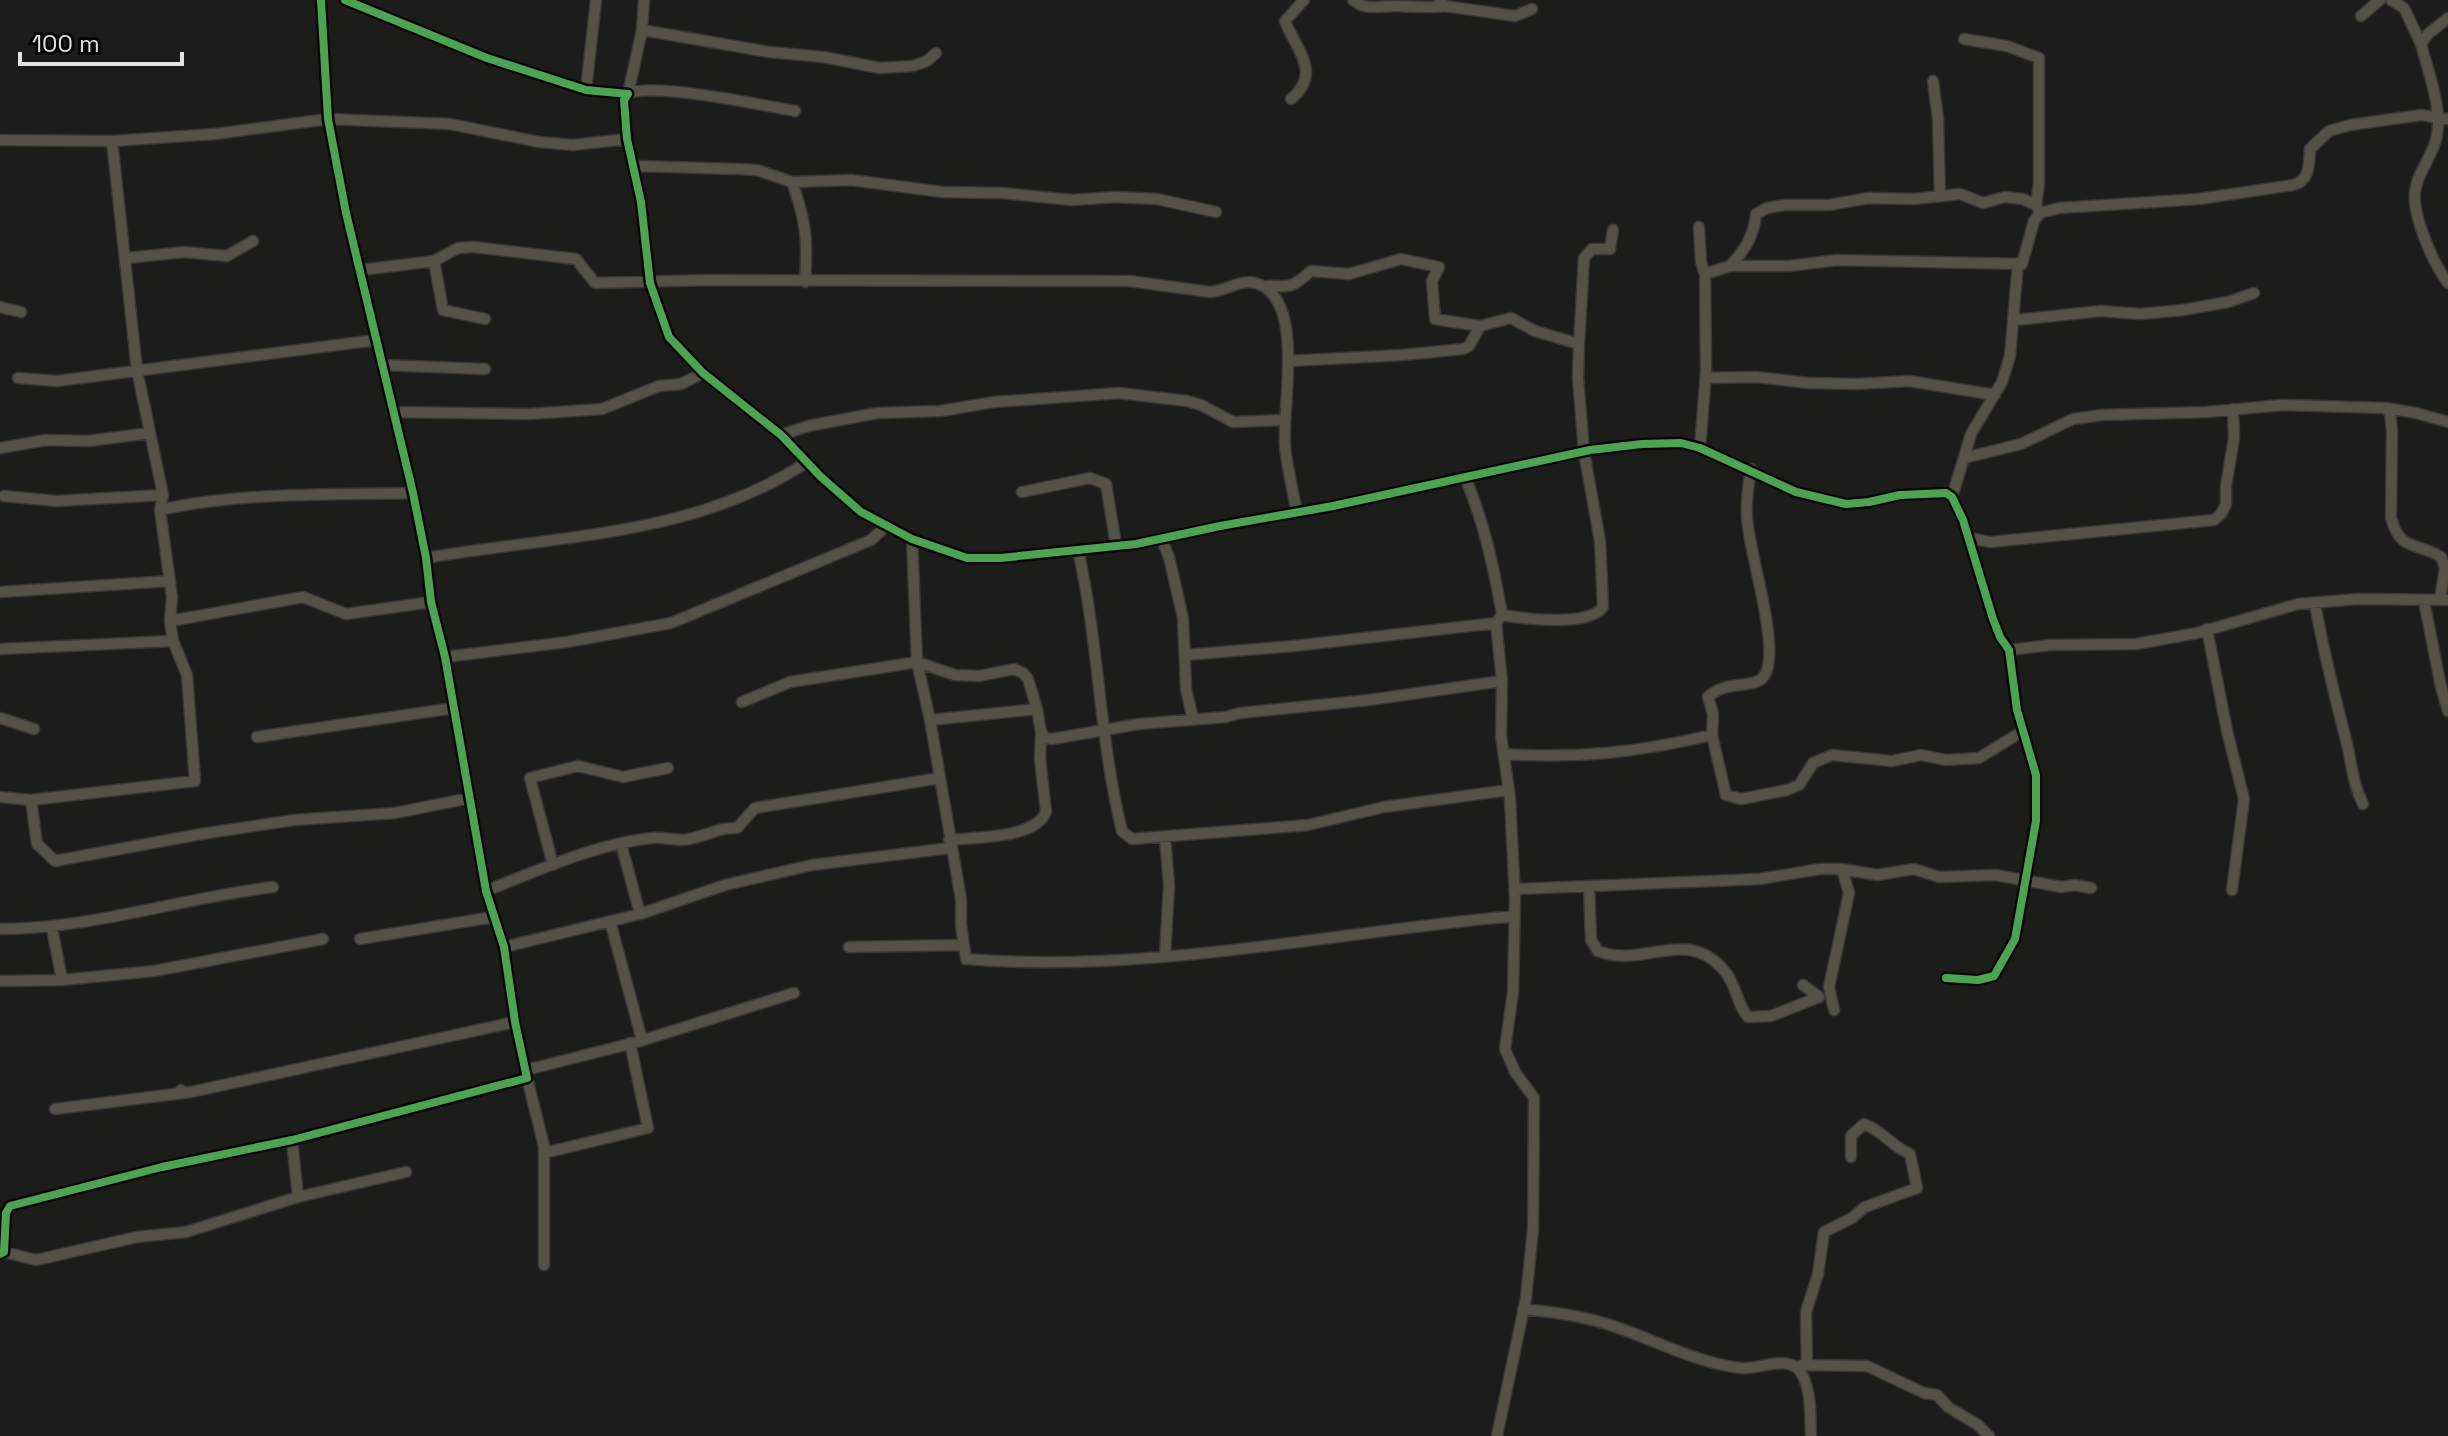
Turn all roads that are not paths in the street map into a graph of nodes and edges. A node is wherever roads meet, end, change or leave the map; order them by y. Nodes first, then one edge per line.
1 (321, 0) edge
2 (345, 0) edge
3 (596, 0) edge
4 (644, 0) edge
5 (1304, 0) edge
6 (1353, 0) edge
7 (2380, 0) edge
8 (2391, 0) edge
9 (1396, 3) edge
10 (1443, 3) edge
11 (1532, 9) dead end
12 (2361, 16) dead end
13 (2448, 18) edge
14 (642, 30) junction
15 (1964, 39) dead end
16 (2421, 44) junction
17 (936, 53) dead end
18 (1933, 81) dead end
19 (586, 90) junction
20 (628, 94) junction
21 (1291, 99) dead end
22 (795, 111) dead end
23 (328, 119) junction
24 (2443, 119) edge
25 (627, 139) junction
26 (0, 140) edge
27 (112, 141) junction
28 (634, 166) junction
29 (792, 182) junction
30 (1940, 196) junction
31 (2038, 209) junction
32 (1216, 212) dead end
33 (1699, 227) dead end
34 (1613, 230) dead end
35 (253, 241) dead end
36 (127, 258) junction
37 (434, 261) junction
38 (2018, 263) junction
39 (1730, 266) junction
40 (361, 270) junction
41 (1705, 274) junction
42 (805, 282) junction
43 (650, 283) junction
44 (2448, 283) edge
45 (1265, 287) junction
46 (2254, 293) dead end
47 (0, 307) edge
48 (21, 312) dead end
49 (485, 319) dead end
50 (2015, 320) junction
51 (1480, 326) junction
52 (376, 340) junction
53 (1579, 344) junction
54 (1288, 361) junction
55 (382, 365) junction
56 (485, 369) dead end
57 (137, 370) junction
58 (703, 373) junction
59 (18, 378) dead end
60 (1706, 378) junction
61 (1995, 395) junction
62 (2384, 408) junction
63 (2233, 409) junction
64 (393, 412) junction
65 (1285, 420) junction
66 (2448, 422) edge
67 (150, 433) junction
68 (781, 435) junction
69 (0, 448) edge
70 (1700, 448) junction
71 (1584, 452) junction
72 (1964, 458) junction
73 (807, 462) junction
74 (1751, 469) junction
75 (1465, 477) junction
76 (1022, 492) dead end
77 (413, 493) junction
78 (163, 495) junction
79 (4, 496) dead end
80 (1952, 497) junction
81 (160, 510) junction
82 (1297, 513) junction
83 (886, 526) junction
84 (1161, 538) junction
85 (1970, 538) junction
86 (912, 539) junction
87 (1116, 545) junction
88 (1078, 550) junction
89 (426, 558) junction
90 (170, 581) junction
91 (0, 592) edge
92 (2444, 600) edge
93 (2424, 601) junction
94 (431, 602) junction
95 (2315, 603) junction
96 (1499, 619) junction
97 (170, 621) junction
98 (2207, 629) junction
99 (173, 641) junction
100 (0, 649) edge
101 (2009, 650) junction
102 (1185, 655) junction
103 (445, 657) junction
104 (917, 662) junction
105 (1502, 681) junction
106 (742, 702) dead end
107 (454, 708) junction
108 (1037, 709) junction
109 (2448, 711) edge
110 (0, 718) edge
111 (1193, 719) junction
112 (930, 720) junction
113 (34, 729) dead end
114 (1102, 730) junction
115 (2023, 731) junction
116 (1041, 732) junction
117 (1712, 735) junction
118 (257, 737) dead end
119 (1504, 754) junction
120 (668, 768) dead end
121 (940, 778) junction
122 (1509, 790) junction
123 (0, 797) edge
124 (470, 798) junction
125 (31, 800) junction
126 (2363, 804) dead end
127 (1165, 837) junction
128 (621, 844) junction
129 (949, 844) junction
130 (553, 865) junction
131 (1842, 869) junction
132 (2023, 881) junction
133 (1589, 886) junction
134 (273, 887) dead end
135 (2091, 888) dead end
136 (1515, 889) junction
137 (2232, 890) dead end
138 (486, 891) junction
139 (640, 914) junction
140 (1515, 916) junction
141 (493, 917) junction
142 (610, 921) junction
143 (52, 928) junction
144 (0, 929) edge
145 (323, 939) dead end
146 (360, 939) dead end
147 (963, 945) junction
148 (504, 947) junction
149 (849, 947) dead end
150 (1165, 957) junction
151 (1946, 978) dead end
152 (62, 980) junction
153 (0, 981) edge
154 (1803, 985) dead end
155 (794, 993) dead end
156 (1834, 1010) dead end
157 (515, 1022) junction
158 (642, 1040) junction
159 (630, 1043) junction
160 (527, 1074) junction
161 (55, 1109) dead end
162 (292, 1140) junction
163 (544, 1153) junction
164 (1851, 1157) dead end
165 (406, 1172) dead end
166 (298, 1197) junction
167 (2, 1253) edge
168 (544, 1265) dead end
169 (1523, 1309) junction
170 (1792, 1365) junction
171 (1807, 1365) junction
172 (1497, 1436) edge
173 (1811, 1436) edge
174 (1989, 1436) edge

1 - 23 street
2 - 19 street
3 - 19 street
4 - 14 street
5 - 21 street
6 - 9 street
7 - 12 street
8 - 16 street
9 - 10 street
10 - 11 street
13 - 16 street
14 - 17 street
14 - 20 street
15 - 31 street
16 - 24 street
18 - 30 street
19 - 20 street
20 - 22 street
20 - 25 street
23 - 25 street
23 - 27 street
23 - 40 street
24 - 31 street
24 - 44 street
25 - 28 street
26 - 27 street
27 - 36 street
28 - 29 street
28 - 43 street
29 - 32 street
29 - 42 street
30 - 31 street
30 - 39 street
31 - 38 street
33 - 41 street
34 - 53 street
35 - 36 street
36 - 57 street
37 - 40 street
37 - 43 street
37 - 49 street
38 - 39 street
38 - 50 street
39 - 41 street
40 - 52 street
41 - 60 street
42 - 43 street
42 - 45 street
43 - 58 street
45 - 51 street
45 - 54 street
46 - 50 street
47 - 48 street
50 - 61 street
51 - 53 street
51 - 54 street
52 - 55 street
52 - 57 street
53 - 71 street
54 - 65 street
55 - 56 street
55 - 64 street
57 - 59 street
57 - 67 street
58 - 64 street
58 - 68 street
60 - 61 street
60 - 70 street
61 - 72 street
62 - 63 street
62 - 66 street
62 - 92 street
63 - 72 street
63 - 85 street
64 - 77 street
65 - 68 street
65 - 82 street
67 - 69 street
67 - 78 street
68 - 73 street
70 - 71 street
70 - 74 street
71 - 75 street
71 - 96 street
72 - 80 street
73 - 83 street
73 - 89 street
74 - 80 street
74 - 117 street
75 - 82 street
75 - 96 street
76 - 87 street
77 - 81 street
77 - 89 street
78 - 79 street
78 - 81 street
80 - 85 street
81 - 90 street
82 - 84 street
83 - 86 street
83 - 103 street
84 - 87 street
84 - 102 street
85 - 101 street
86 - 88 street
86 - 104 street
87 - 88 street
88 - 114 street
89 - 94 street
90 - 91 street
90 - 97 street
92 - 93 street
93 - 95 street
93 - 109 street
94 - 97 street
94 - 103 street
95 - 98 street
95 - 126 street
96 - 102 street
96 - 105 street
97 - 99 street
98 - 101 street
98 - 137 street
99 - 100 street
99 - 125 street
101 - 115 street
102 - 111 street
103 - 107 street
104 - 106 street
104 - 108 street
104 - 112 street
105 - 111 street
105 - 119 street
107 - 118 street
107 - 124 street
108 - 112 street
108 - 116 street
110 - 113 street
111 - 114 street
112 - 121 street
114 - 116 street
114 - 127 street
115 - 117 street
115 - 132 street
116 - 129 street
117 - 119 street
119 - 122 street
120 - 130 street
121 - 128 street
121 - 129 street
122 - 127 street
122 - 136 street
123 - 125 street
124 - 125 street
124 - 138 street
127 - 150 street
128 - 130 street
128 - 139 street
129 - 139 street
129 - 147 street
130 - 138 street
131 - 132 street
131 - 133 street
131 - 156 street
132 - 135 street
132 - 151 street
133 - 136 street
133 - 154 street
134 - 143 street
136 - 140 street
138 - 141 street
139 - 142 street
140 - 150 street
140 - 169 street
141 - 146 street
141 - 148 street
142 - 148 street
142 - 158 street
143 - 144 street
143 - 152 street
145 - 152 street
147 - 149 street
147 - 150 street
148 - 157 street
152 - 153 street
155 - 158 street
157 - 160 street
157 - 161 street
158 - 159 street
159 - 160 street
159 - 163 street
160 - 162 street
160 - 163 street
162 - 166 street
162 - 167 street
163 - 168 street
164 - 171 street
165 - 166 street
166 - 167 street
169 - 170 street
169 - 172 street
170 - 171 street
170 - 173 street
171 - 174 street

